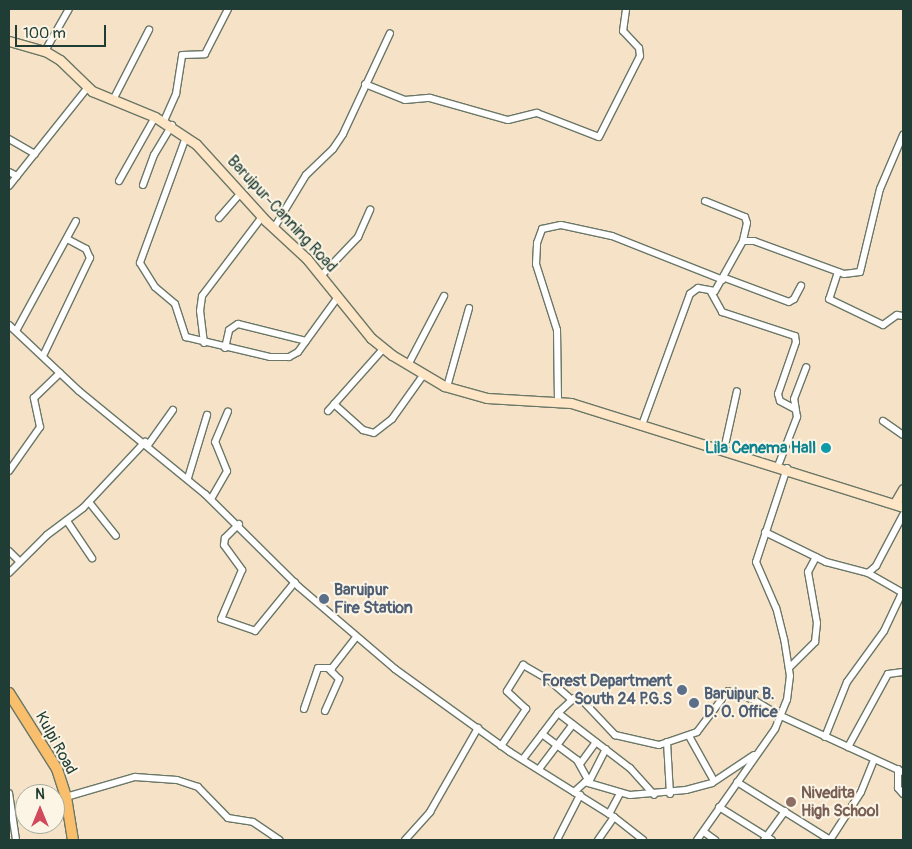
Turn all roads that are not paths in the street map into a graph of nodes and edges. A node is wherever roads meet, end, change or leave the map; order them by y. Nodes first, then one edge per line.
1 (69, 9) edge
2 (228, 9) edge
3 (626, 9) edge
4 (149, 30) dead end
5 (390, 33) dead end
6 (9, 41) edge
7 (45, 51) junction
8 (365, 84) junction
9 (88, 87) junction
10 (113, 100) junction
11 (155, 117) junction
12 (168, 123) junction
13 (903, 135) edge
14 (186, 137) junction
15 (9, 139) edge
16 (35, 154) junction
17 (9, 172) edge
18 (17, 176) junction
19 (118, 181) dead end
20 (143, 185) dead end
21 (9, 186) edge
22 (241, 193) junction
23 (705, 201) dead end
24 (370, 210) dead end
25 (262, 217) junction
26 (219, 218) dead end
27 (76, 221) dead end
28 (274, 228) junction
29 (67, 239) junction
30 (743, 241) junction
31 (838, 272) junction
32 (321, 276) junction
33 (724, 279) junction
34 (800, 286) dead end
35 (711, 292) junction
36 (444, 296) dead end
37 (338, 297) junction
38 (469, 308) dead end
39 (903, 316) edge
40 (9, 325) edge
41 (16, 331) junction
42 (306, 341) junction
43 (204, 343) junction
44 (225, 348) junction
45 (384, 348) junction
46 (43, 356) junction
47 (408, 365) junction
48 (806, 367) dead end
49 (60, 373) junction
50 (424, 374) junction
51 (447, 387) junction
52 (737, 390) dead end
53 (558, 401) junction
54 (334, 404) junction
55 (795, 409) junction
56 (173, 410) dead end
57 (328, 411) dead end
58 (228, 412) dead end
59 (206, 415) dead end
60 (883, 421) dead end
61 (642, 425) junction
62 (903, 435) edge
63 (147, 444) junction
64 (724, 450) junction
65 (783, 467) junction
66 (9, 471) edge
67 (188, 478) junction
68 (903, 489) edge
69 (211, 499) junction
70 (89, 502) junction
71 (899, 505) edge
72 (903, 515) edge
73 (67, 521) junction
74 (239, 524) junction
75 (765, 532) junction
76 (116, 536) dead end
77 (9, 551) edge
78 (816, 557) junction
79 (92, 558) dead end
80 (19, 561) junction
81 (9, 572) edge
82 (868, 572) junction
83 (294, 582) junction
84 (902, 593) edge
85 (356, 637) junction
86 (789, 668) junction
87 (329, 669) junction
88 (903, 672) edge
89 (9, 693) edge
90 (571, 699) junction
91 (304, 709) dead end
92 (325, 711) dead end
93 (558, 713) junction
94 (781, 716) junction
95 (573, 724) junction
96 (478, 728) junction
97 (542, 734) junction
98 (689, 736) junction
99 (825, 737) junction
100 (596, 742) junction
101 (667, 742) junction
102 (557, 744) junction
103 (501, 746) junction
104 (848, 748) junction
105 (606, 749) junction
106 (759, 752) junction
107 (874, 759) junction
108 (523, 760) junction
109 (580, 764) junction
110 (539, 770) junction
111 (901, 770) edge
112 (714, 781) junction
113 (588, 782) junction
114 (737, 782) junction
115 (9, 793) edge
116 (620, 793) junction
117 (577, 794) junction
118 (670, 794) junction
119 (903, 794) edge
120 (654, 795) junction
121 (66, 797) junction
122 (719, 807) junction
123 (784, 811) junction
124 (611, 815) junction
125 (704, 832) junction
126 (767, 839) edge
127 (16, 840) edge
128 (73, 840) edge
129 (280, 840) edge
130 (405, 840) edge
131 (557, 840) edge
132 (598, 840) edge
133 (644, 840) edge
134 (697, 840) edge
135 (715, 840) edge
136 (830, 840) edge

1 - 7 street
2 - 12 street
3 - 8 street
4 - 10 street
5 - 8 street
6 - 7 main road, Baruipur-Canning Road
7 - 9 main road, Baruipur-Canning Road
8 - 28 street
9 - 10 main road, Baruipur-Canning Road
9 - 16 street
10 - 11 main road, Baruipur-Canning Road
11 - 12 main road, Baruipur-Canning Road
11 - 19 street
12 - 14 main road, Baruipur-Canning Road
12 - 20 street
13 - 31 street
14 - 22 main road, Baruipur-Canning Road
14 - 43 street
15 - 16 street
16 - 18 street
17 - 18 street
18 - 21 street
22 - 25 main road, Baruipur-Canning Road
22 - 26 street
23 - 30 street
24 - 32 street
25 - 28 main road, Baruipur-Canning Road
25 - 43 street
27 - 29 street
28 - 32 main road, Baruipur-Canning Road
29 - 41 street
29 - 46 street
30 - 31 street
30 - 33 street
31 - 39 street
32 - 37 main road, Baruipur-Canning Road
33 - 34 street
33 - 35 street
33 - 53 street
35 - 55 street
35 - 61 street
36 - 47 street
37 - 42 street
37 - 45 main road, Baruipur-Canning Road
38 - 51 street
40 - 41 street
41 - 46 street
42 - 44 street
42 - 44 street
43 - 44 street
45 - 47 main road, Baruipur-Canning Road
45 - 54 street
46 - 49 street
47 - 50 main road, Baruipur-Canning Road
48 - 55 street
49 - 63 street
49 - 66 street
50 - 51 main road, Baruipur-Canning Road
50 - 54 street
51 - 53 main road, Baruipur-Canning Road
52 - 64 street
53 - 61 main road, Baruipur-Canning Road
54 - 57 street
55 - 65 street
56 - 63 street
58 - 69 street
59 - 67 street
60 - 62 street
61 - 64 main road, Baruipur-Canning Road
63 - 67 street
63 - 70 street
64 - 65 main road, Baruipur-Canning Road
65 - 71 main road, Baruipur-Canning Road
65 - 75 street
67 - 69 street
68 - 71 main road
69 - 74 street
70 - 73 street
70 - 76 street
72 - 82 street
73 - 79 street
73 - 80 street
74 - 83 street
74 - 83 street
75 - 78 street
75 - 86 street
77 - 80 street
78 - 82 street
78 - 86 street
80 - 81 street
82 - 84 street
83 - 85 street
84 - 99 street
85 - 87 street
85 - 96 street
86 - 94 street
87 - 91 street
87 - 92 street
88 - 104 street
89 - 121 main road, Kulpi Road
90 - 93 street
90 - 101 street
90 - 103 street
93 - 95 street
93 - 97 street
94 - 98 street
94 - 99 street
94 - 106 street
95 - 100 street
95 - 102 street
96 - 103 street
96 - 130 street
97 - 102 street
97 - 108 street
98 - 101 street
98 - 112 street
99 - 104 street
100 - 105 street
100 - 109 street
101 - 118 street
102 - 109 street
102 - 110 street
103 - 108 street
104 - 107 street
105 - 113 street
105 - 120 street
106 - 112 street
106 - 114 street
107 - 111 street
107 - 136 street
108 - 110 street
109 - 113 street
110 - 117 street
111 - 119 street
112 - 118 street
113 - 116 street
113 - 117 street
114 - 122 street
114 - 123 street
115 - 127 street
116 - 120 street
116 - 124 street
117 - 124 street
117 - 131 street
118 - 120 street
121 - 128 main road, Kulpi Road
121 - 129 street
122 - 125 street
122 - 126 street
123 - 126 street
123 - 136 street
124 - 132 street
124 - 133 street
125 - 134 street
125 - 135 street

